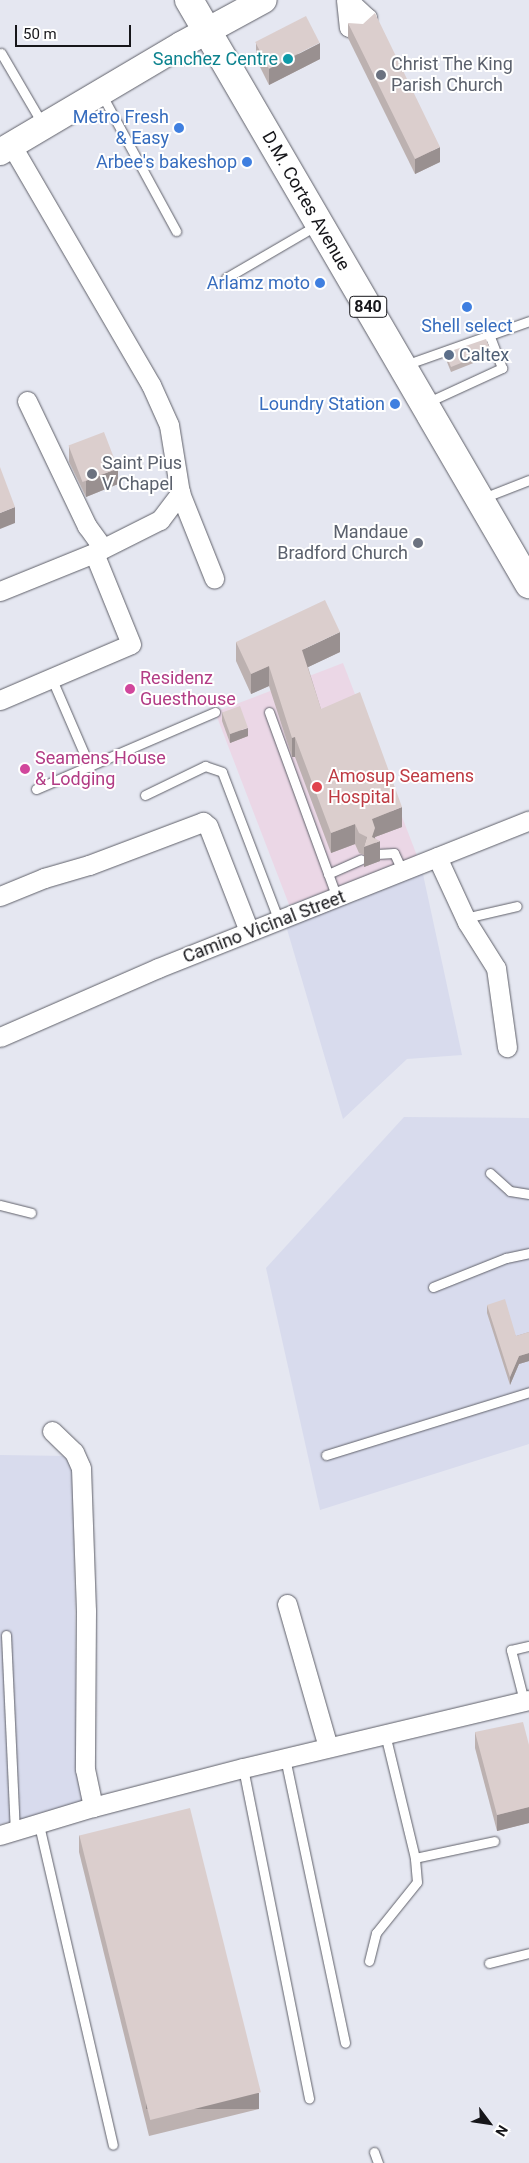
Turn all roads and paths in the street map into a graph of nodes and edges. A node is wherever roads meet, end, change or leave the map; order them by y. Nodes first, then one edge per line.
1 (189, 0) edge
2 (264, 0) edge
3 (206, 30) junction
4 (1, 53) edge
5 (100, 92) junction
6 (43, 126) junction
7 (6, 148) edge
8 (320, 224) junction
9 (176, 231) dead end
10 (226, 278) dead end
11 (529, 321) edge
12 (489, 334) junction
13 (402, 366) junction
14 (27, 402) dead end
15 (424, 404) junction
16 (529, 480) edge
17 (180, 493) junction
18 (478, 499) junction
19 (98, 550) junction
20 (214, 578) dead end
21 (529, 584) edge
22 (0, 591) edge
23 (51, 677) junction
24 (0, 700) edge
25 (215, 712) dead end
26 (269, 712) dead end
27 (90, 767) junction
28 (36, 789) dead end
29 (145, 796) dead end
30 (529, 820) edge
31 (377, 854) edge
32 (437, 857) junction
33 (361, 859) dead end
34 (403, 872) junction
35 (328, 874) junction
36 (0, 896) edge
37 (337, 898) junction
38 (517, 906) dead end
39 (465, 918) junction
40 (280, 921) junction
41 (249, 931) junction
42 (0, 1037) edge
43 (507, 1047) dead end
44 (490, 1173) dead end
45 (529, 1194) edge
46 (0, 1205) edge
47 (31, 1213) dead end
48 (529, 1254) edge
49 (433, 1287) dead end
50 (529, 1392) edge
51 (52, 1431) dead end
52 (326, 1456) dead end
53 (287, 1604) dead end
54 (6, 1635) dead end
55 (529, 1646) edge
56 (527, 1700) edge
57 (386, 1734) junction
58 (328, 1747) junction
59 (285, 1758) junction
60 (243, 1768) junction
61 (93, 1807) junction
62 (39, 1824) junction
63 (7, 1832) edge
64 (494, 1841) dead end
65 (415, 1858) junction
66 (529, 1953) edge
67 (370, 1961) dead end
68 (489, 1963) dead end
69 (345, 2043) dead end
70 (309, 2098) dead end
71 (113, 2145) dead end
72 (374, 2152) dead end
73 (378, 2163) edge

1 - 3 highway, D.M. Cortes Avenue / 840
2 - 3 street
3 - 5 street
3 - 8 highway, D.M. Cortes Avenue / 840
4 - 6 lane
5 - 6 street
5 - 9 lane
6 - 7 street
7 - 17 street
8 - 10 lane
8 - 13 highway, D.M. Cortes Avenue / 840
11 - 12 lane
12 - 13 lane
12 - 15 lane
13 - 15 highway, D.M. Cortes Avenue / 840
14 - 19 street
15 - 18 highway, D.M. Cortes Avenue / 840
16 - 18 lane
17 - 19 street
17 - 20 street
18 - 21 highway, D.M. Cortes Avenue / 840
19 - 22 street
19 - 23 street
23 - 24 street
23 - 27 lane
25 - 27 lane
26 - 35 lane
27 - 28 lane
29 - 40 lane
30 - 32 street, Camino Vicinal Street
31 - 34 lane
32 - 34 street, Camino Vicinal Street
32 - 39 street
33 - 35 lane
34 - 37 street, Camino Vicinal Street
35 - 37 lane
36 - 41 street
37 - 40 street, Camino Vicinal Street
38 - 39 lane
39 - 43 street
40 - 41 street, Camino Vicinal Street
41 - 42 street, Camino Vicinal Street
44 - 45 lane
46 - 47 lane
48 - 49 lane
50 - 52 lane
51 - 61 street
53 - 58 street
54 - 63 lane
55 - 56 lane
56 - 57 street
57 - 58 street
57 - 65 lane
58 - 59 street
59 - 60 street
59 - 69 lane
60 - 61 street
60 - 70 lane
61 - 62 street
62 - 63 street
62 - 71 lane
64 - 65 lane
65 - 67 lane
66 - 68 lane
72 - 73 lane

